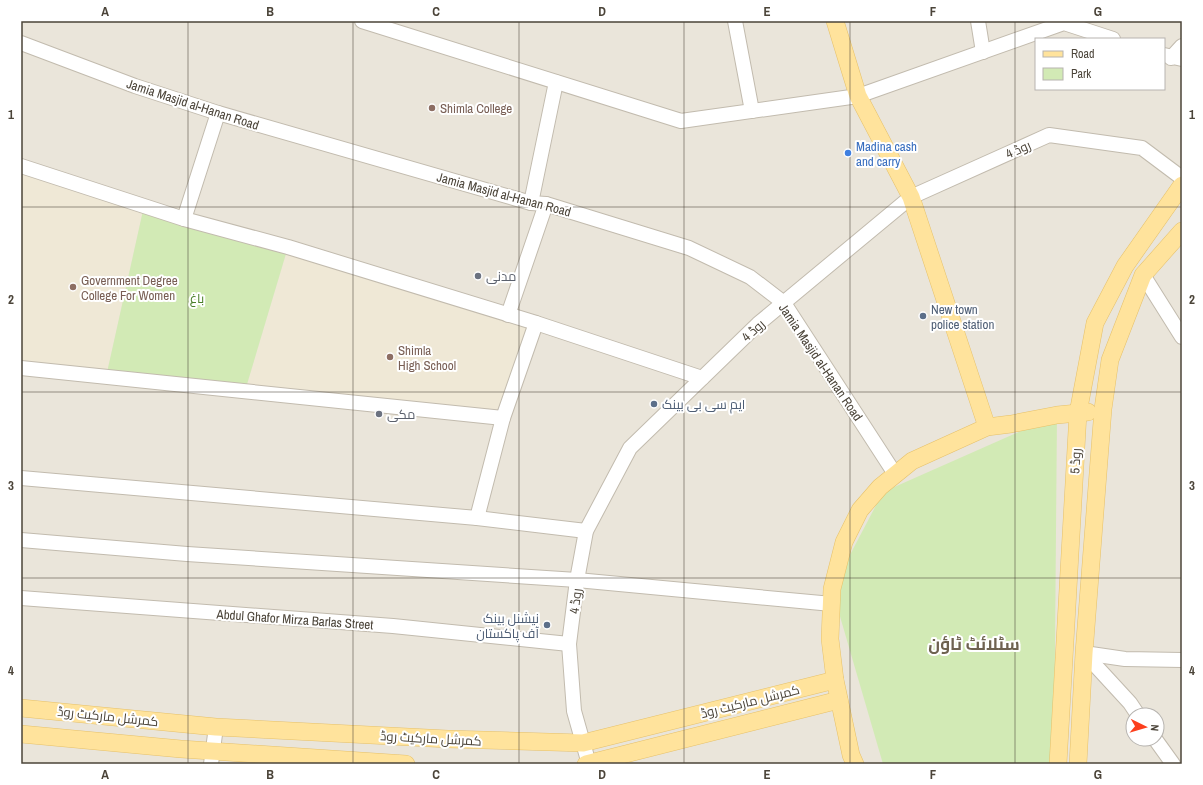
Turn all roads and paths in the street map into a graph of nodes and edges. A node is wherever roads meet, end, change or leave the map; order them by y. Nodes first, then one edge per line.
1 (362, 21) edge
2 (735, 21) edge
3 (835, 21) edge
4 (978, 21) edge
5 (1064, 22) edge
6 (386, 25) edge
7 (1110, 38) edge
8 (21, 43) edge
9 (1182, 46) edge
10 (983, 52) junction
11 (1172, 57) edge
12 (556, 82) junction
13 (858, 96) junction
14 (752, 111) junction
15 (218, 113) junction
16 (21, 166) edge
17 (1182, 178) edge
18 (1182, 185) edge
19 (911, 197) junction
20 (531, 203) junction
21 (546, 204) junction
22 (184, 220) junction
23 (1182, 231) edge
24 (1143, 275) junction
25 (784, 303) junction
26 (508, 315) junction
27 (536, 323) junction
28 (1182, 337) edge
29 (21, 368) edge
30 (702, 378) junction
31 (1102, 410) junction
32 (1078, 413) junction
33 (503, 418) junction
34 (987, 427) junction
35 (895, 474) junction
36 (21, 478) edge
37 (478, 518) junction
38 (586, 531) junction
39 (21, 540) edge
40 (578, 580) junction
41 (21, 598) edge
42 (832, 604) junction
43 (569, 644) junction
44 (1084, 653) junction
45 (1182, 660) edge
46 (835, 680) junction
47 (839, 700) junction
48 (1133, 707) edge
49 (21, 708) edge
50 (216, 726) junction
51 (21, 734) edge
52 (583, 743) junction
53 (1161, 747) edge
54 (211, 757) edge
55 (406, 764) edge
56 (586, 764) edge
57 (589, 764) edge
58 (855, 764) edge
59 (1058, 764) edge
60 (1078, 764) edge
61 (1173, 764) edge

1 - 6 street
2 - 14 street
3 - 13 main road
4 - 10 street
5 - 7 street
5 - 10 street
6 - 12 street
8 - 15 street, Jamia Masjid al-Hanan Road
9 - 11 street
10 - 13 street
12 - 14 street
12 - 20 street
13 - 14 street
13 - 19 main road
15 - 20 street, Jamia Masjid al-Hanan Road
15 - 22 street
16 - 22 street
17 - 19 street, روڈ 4
18 - 32 main road, روڈ 5
19 - 25 street, روڈ 4
19 - 34 main road
20 - 21 street, Jamia Masjid al-Hanan Road
21 - 25 street, Jamia Masjid al-Hanan Road
21 - 26 street
22 - 26 street
23 - 24 main road, روڈ 5
24 - 28 street
24 - 31 main road, روڈ 5
25 - 30 street, روڈ 4
25 - 35 street, Jamia Masjid al-Hanan Road
26 - 27 street
27 - 30 street
27 - 33 street
29 - 33 street
30 - 38 street, روڈ 4
31 - 32 main road
31 - 44 main road, روڈ 5
32 - 34 main road
32 - 59 main road, روڈ 5
33 - 37 street
34 - 35 main road
35 - 42 main road
36 - 37 street
37 - 38 street
38 - 40 street, روڈ 4
39 - 40 street
40 - 42 street
40 - 43 street, روڈ 4
41 - 43 street, Abdul Ghafor Mirza Barlas Street
42 - 46 main road
43 - 52 street, روڈ 4
44 - 45 street
44 - 48 street
44 - 60 main road, روڈ 5
46 - 47 main road
46 - 52 main road, کمرشل مارکیٹ روڈ
47 - 57 main road, کمرشل مارکیٹ روڈ
47 - 58 main road
49 - 50 main road, کمرشل مارکیٹ روڈ
50 - 52 main road, کمرشل مارکیٹ روڈ
50 - 54 street
51 - 54 main road, کمرشل مارکیٹ روڈ
52 - 57 street, روڈ 4
53 - 61 street
54 - 55 main road, کمرشل مارکیٹ روڈ
56 - 57 main road, کمرشل مارکیٹ روڈ

